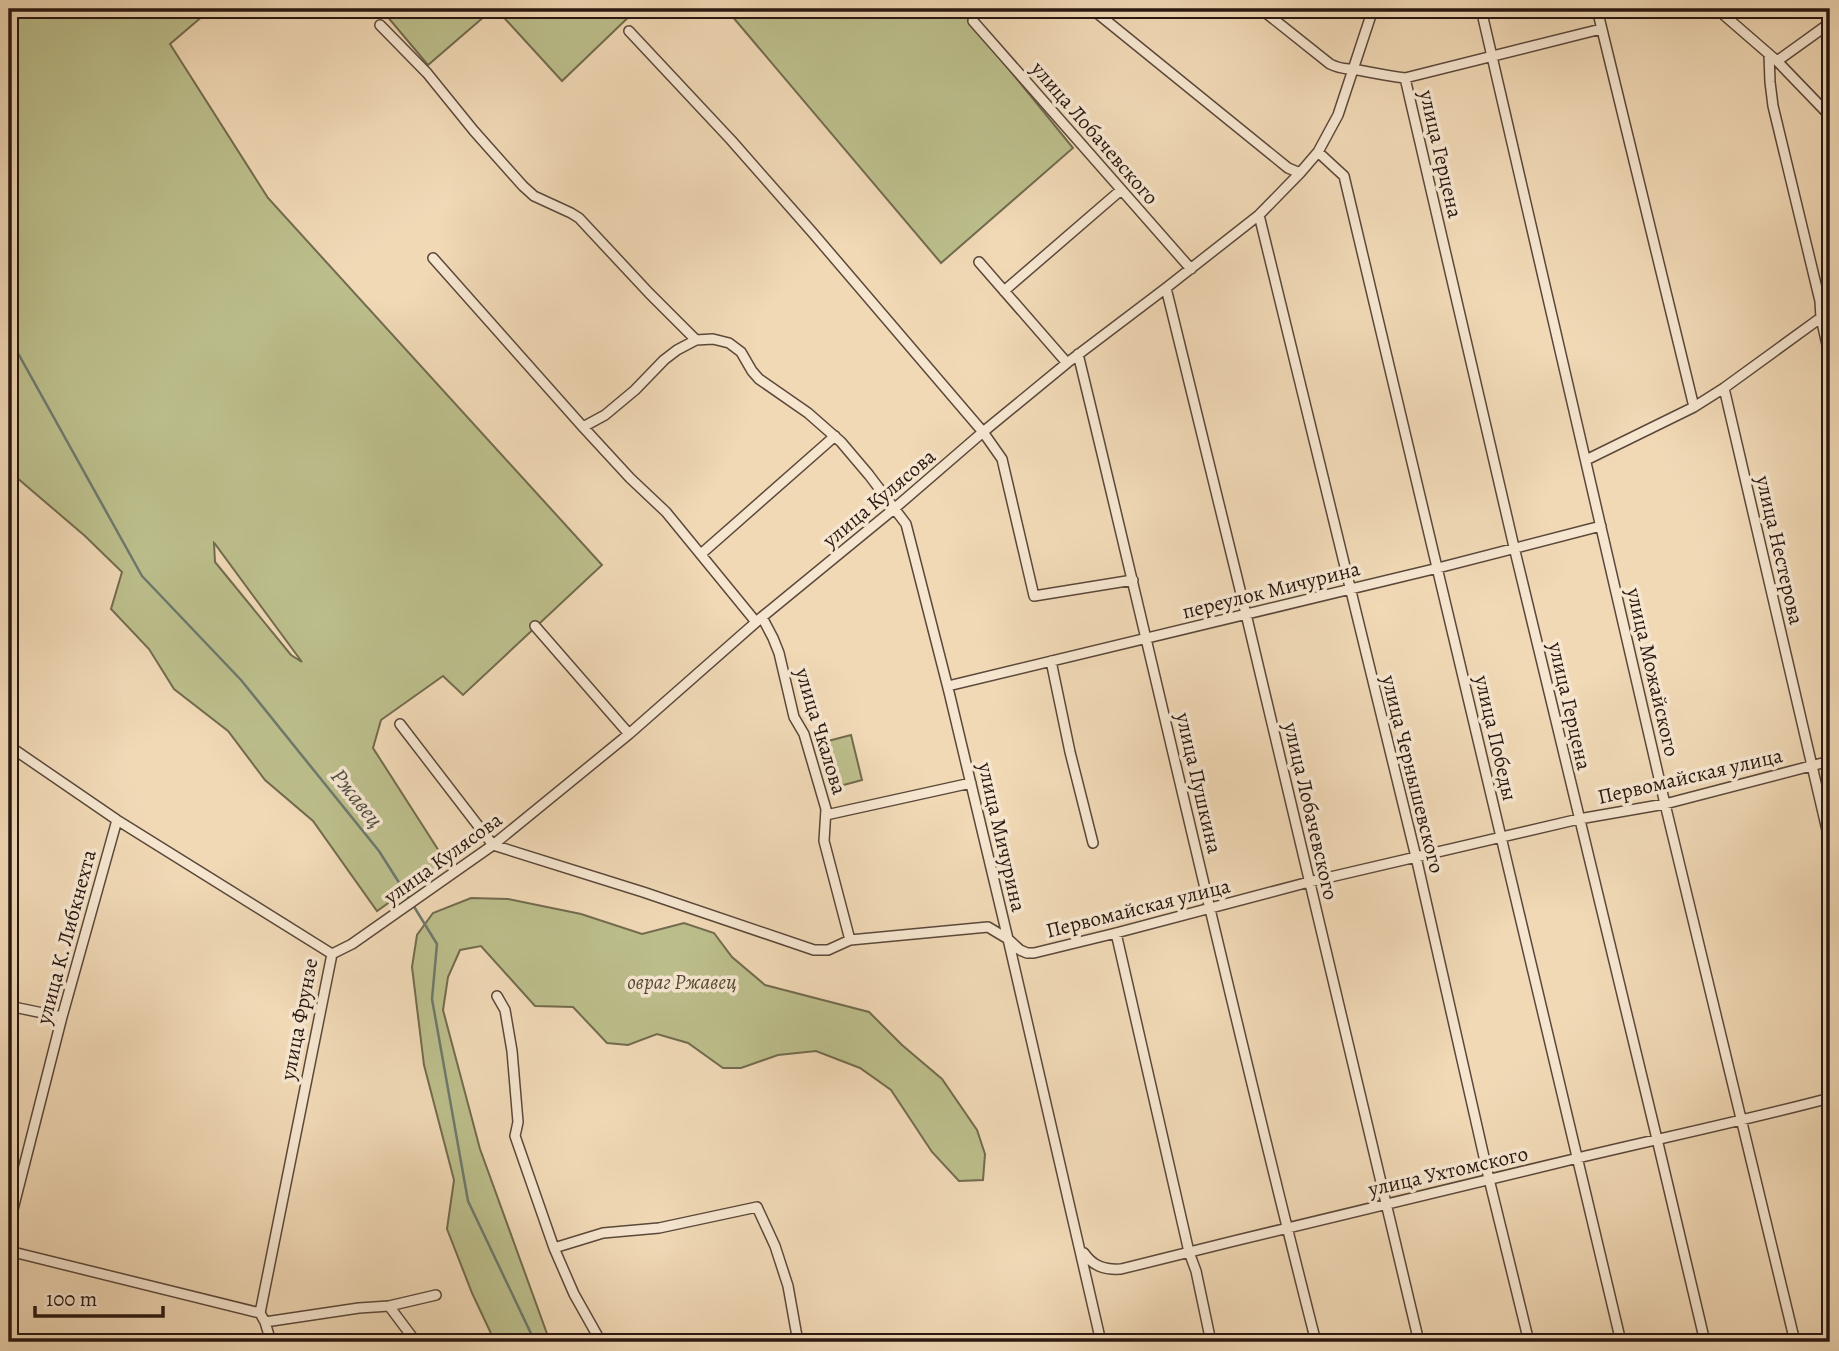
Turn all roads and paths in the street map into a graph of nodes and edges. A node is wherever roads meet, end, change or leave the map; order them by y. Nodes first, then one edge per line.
1 (1092, 9) edge
2 (1261, 9) edge
3 (1373, 9) edge
4 (1481, 9) edge
5 (1597, 9) edge
6 (1717, 9) edge
7 (973, 21) dead end
8 (1830, 23) edge
9 (380, 25) dead end
10 (1601, 29) junction
11 (629, 31) dead end
12 (1769, 54) junction
13 (1492, 57) junction
14 (1777, 61) junction
15 (1353, 69) junction
16 (1405, 78) junction
17 (1830, 116) edge
18 (1318, 152) junction
19 (1300, 173) junction
20 (1121, 190) junction
21 (1259, 215) junction
22 (433, 258) dead end
23 (979, 261) dead end
24 (1191, 269) junction
25 (1166, 288) junction
26 (1004, 291) junction
27 (1830, 311) edge
28 (1821, 318) junction
29 (696, 340) junction
30 (1078, 354) junction
31 (1830, 358) edge
32 (1067, 363) junction
33 (1724, 388) junction
34 (1694, 407) junction
35 (583, 427) junction
36 (983, 432) junction
37 (835, 436) junction
38 (1586, 460) junction
39 (895, 508) junction
40 (1601, 526) junction
41 (1514, 547) junction
42 (701, 554) junction
43 (1438, 568) junction
44 (1133, 580) junction
45 (1350, 589) junction
46 (1247, 614) junction
47 (759, 620) junction
48 (535, 626) dead end
49 (1147, 638) junction
50 (1051, 661) junction
51 (948, 685) junction
52 (400, 724) dead end
53 (629, 734) junction
54 (9, 746) edge
55 (1830, 761) edge
56 (1812, 766) junction
57 (971, 783) junction
58 (1665, 804) junction
59 (825, 815) junction
60 (1579, 819) junction
61 (117, 821) junction
62 (1501, 838) junction
63 (1093, 843) dead end
64 (1830, 843) edge
65 (493, 845) junction
66 (1416, 858) junction
67 (1309, 882) junction
68 (1211, 907) junction
69 (1116, 933) junction
70 (1009, 939) junction
71 (850, 940) junction
72 (332, 954) junction
73 (496, 996) dead end
74 (9, 1006) edge
75 (62, 1017) junction
76 (1830, 1098) edge
77 (1742, 1121) junction
78 (1657, 1139) junction
79 (1578, 1157) junction
80 (1489, 1179) junction
81 (1386, 1203) junction
82 (9, 1225) edge
83 (1286, 1227) junction
84 (554, 1248) junction
85 (1080, 1249) junction
86 (9, 1251) edge
87 (1189, 1252) junction
88 (436, 1295) dead end
89 (390, 1306) junction
90 (260, 1313) junction
91 (265, 1322) junction
92 (271, 1342) edge
93 (415, 1342) edge
94 (601, 1342) edge
95 (798, 1342) edge
96 (1101, 1342) edge
97 (1210, 1342) edge
98 (1316, 1342) edge
99 (1419, 1342) edge
100 (1529, 1342) edge
101 (1621, 1342) edge
102 (1705, 1342) edge
103 (1796, 1342) edge

1 - 19 street
2 - 15 street
3 - 15 street, улица Кулясова
4 - 13 street, улица Можайского
5 - 10 street
6 - 12 street
7 - 20 street, улица Лобачевского
8 - 14 street
9 - 29 street
10 - 13 street
10 - 34 street
11 - 36 street
12 - 14 street
12 - 28 street
13 - 16 street
13 - 38 street, улица Можайского
14 - 17 street
15 - 16 street
15 - 18 street, улица Кулясова
16 - 41 street, улица Герцена
18 - 19 street, улица Кулясова
18 - 43 street, улица Победы
19 - 21 street, улица Кулясова
20 - 24 street, улица Лобачевского
20 - 26 street
21 - 24 street, улица Кулясова
21 - 45 street, улица Чернышевского
22 - 35 street, улица Чкалова
23 - 26 street
24 - 25 street, улица Кулясова
25 - 30 street, улица Кулясова
25 - 46 street, улица Лобачевского
26 - 32 street
27 - 28 street
28 - 31 street
28 - 33 street
29 - 35 street
29 - 37 street, улица Мичурина
30 - 32 street, улица Кулясова
30 - 44 street, улица Пушкина
32 - 36 street, улица Кулясова
33 - 34 street
33 - 56 street, улица Нестерова
34 - 38 street
35 - 42 street, улица Чкалова
36 - 39 street, улица Кулясова
36 - 44 street
37 - 39 street, улица Мичурина
37 - 42 street
38 - 40 street, улица Можайского
39 - 47 street, улица Кулясова
39 - 51 street, улица Мичурина
40 - 41 street, переулок Мичурина
40 - 58 street, улица Можайского
41 - 43 street, переулок Мичурина
41 - 60 street, улица Герцена
42 - 47 street, улица Чкалова
43 - 45 street, переулок Мичурина
43 - 62 street, улица Победы
44 - 49 street, улица Пушкина
45 - 46 street, переулок Мичурина
45 - 66 street, улица Чернышевского
46 - 49 street, переулок Мичурина
46 - 67 street, улица Лобачевского
47 - 53 street, улица Кулясова
47 - 59 street, улица Чкалова
48 - 53 street
49 - 50 street, переулок Мичурина
49 - 68 street, улица Пушкина
50 - 51 street, переулок Мичурина
50 - 63 street
51 - 57 street, улица Мичурина
52 - 65 street
53 - 65 street, улица Кулясова
54 - 61 street, улица Фрунзе
55 - 56 street, Первомайская улица
56 - 58 street, Первомайская улица
56 - 64 street, улица Нестерова
57 - 59 street
57 - 70 street, улица Мичурина
58 - 60 street, Первомайская улица
58 - 77 street, улица Можайского
59 - 71 street, улица Чкалова
60 - 62 street, Первомайская улица
60 - 78 street, улица Герцена
61 - 72 street, улица Фрунзе
61 - 75 street, улица К. Либкнехта
62 - 66 street, Первомайская улица
62 - 79 street, улица Победы
65 - 71 street, Первомайская улица
65 - 72 street, улица Кулясова
66 - 67 street, Первомайская улица
66 - 80 street, улица Чернышевского
67 - 68 street, Первомайская улица
67 - 81 street, улица Лобачевского
68 - 69 street, Первомайская улица
68 - 83 street, улица Пушкина
69 - 70 street, Первомайская улица
69 - 87 street
70 - 71 street, Первомайская улица
70 - 85 street, улица Мичурина
72 - 90 street, улица Фрунзе
73 - 84 street
74 - 75 street
75 - 82 street, улица К. Либкнехта
76 - 77 street, улица Ухтомского
77 - 78 street, улица Ухтомского
77 - 103 street, улица Можайского
78 - 79 street, улица Ухтомского
78 - 102 street, улица Герцена
79 - 80 street, улица Ухтомского
79 - 101 street, улица Победы
80 - 81 street, улица Ухтомского
80 - 100 street, улица Чернышевского
81 - 83 street, улица Ухтомского
81 - 99 street, улица Лобачевского
83 - 87 street, улица Ухтомского
83 - 98 street, улица Пушкина
84 - 94 street
84 - 95 street
85 - 87 street, улица Ухтомского
85 - 96 street, улица Мичурина
86 - 90 street
87 - 97 street
88 - 89 street
89 - 91 street
89 - 93 street
90 - 91 street
91 - 92 street

